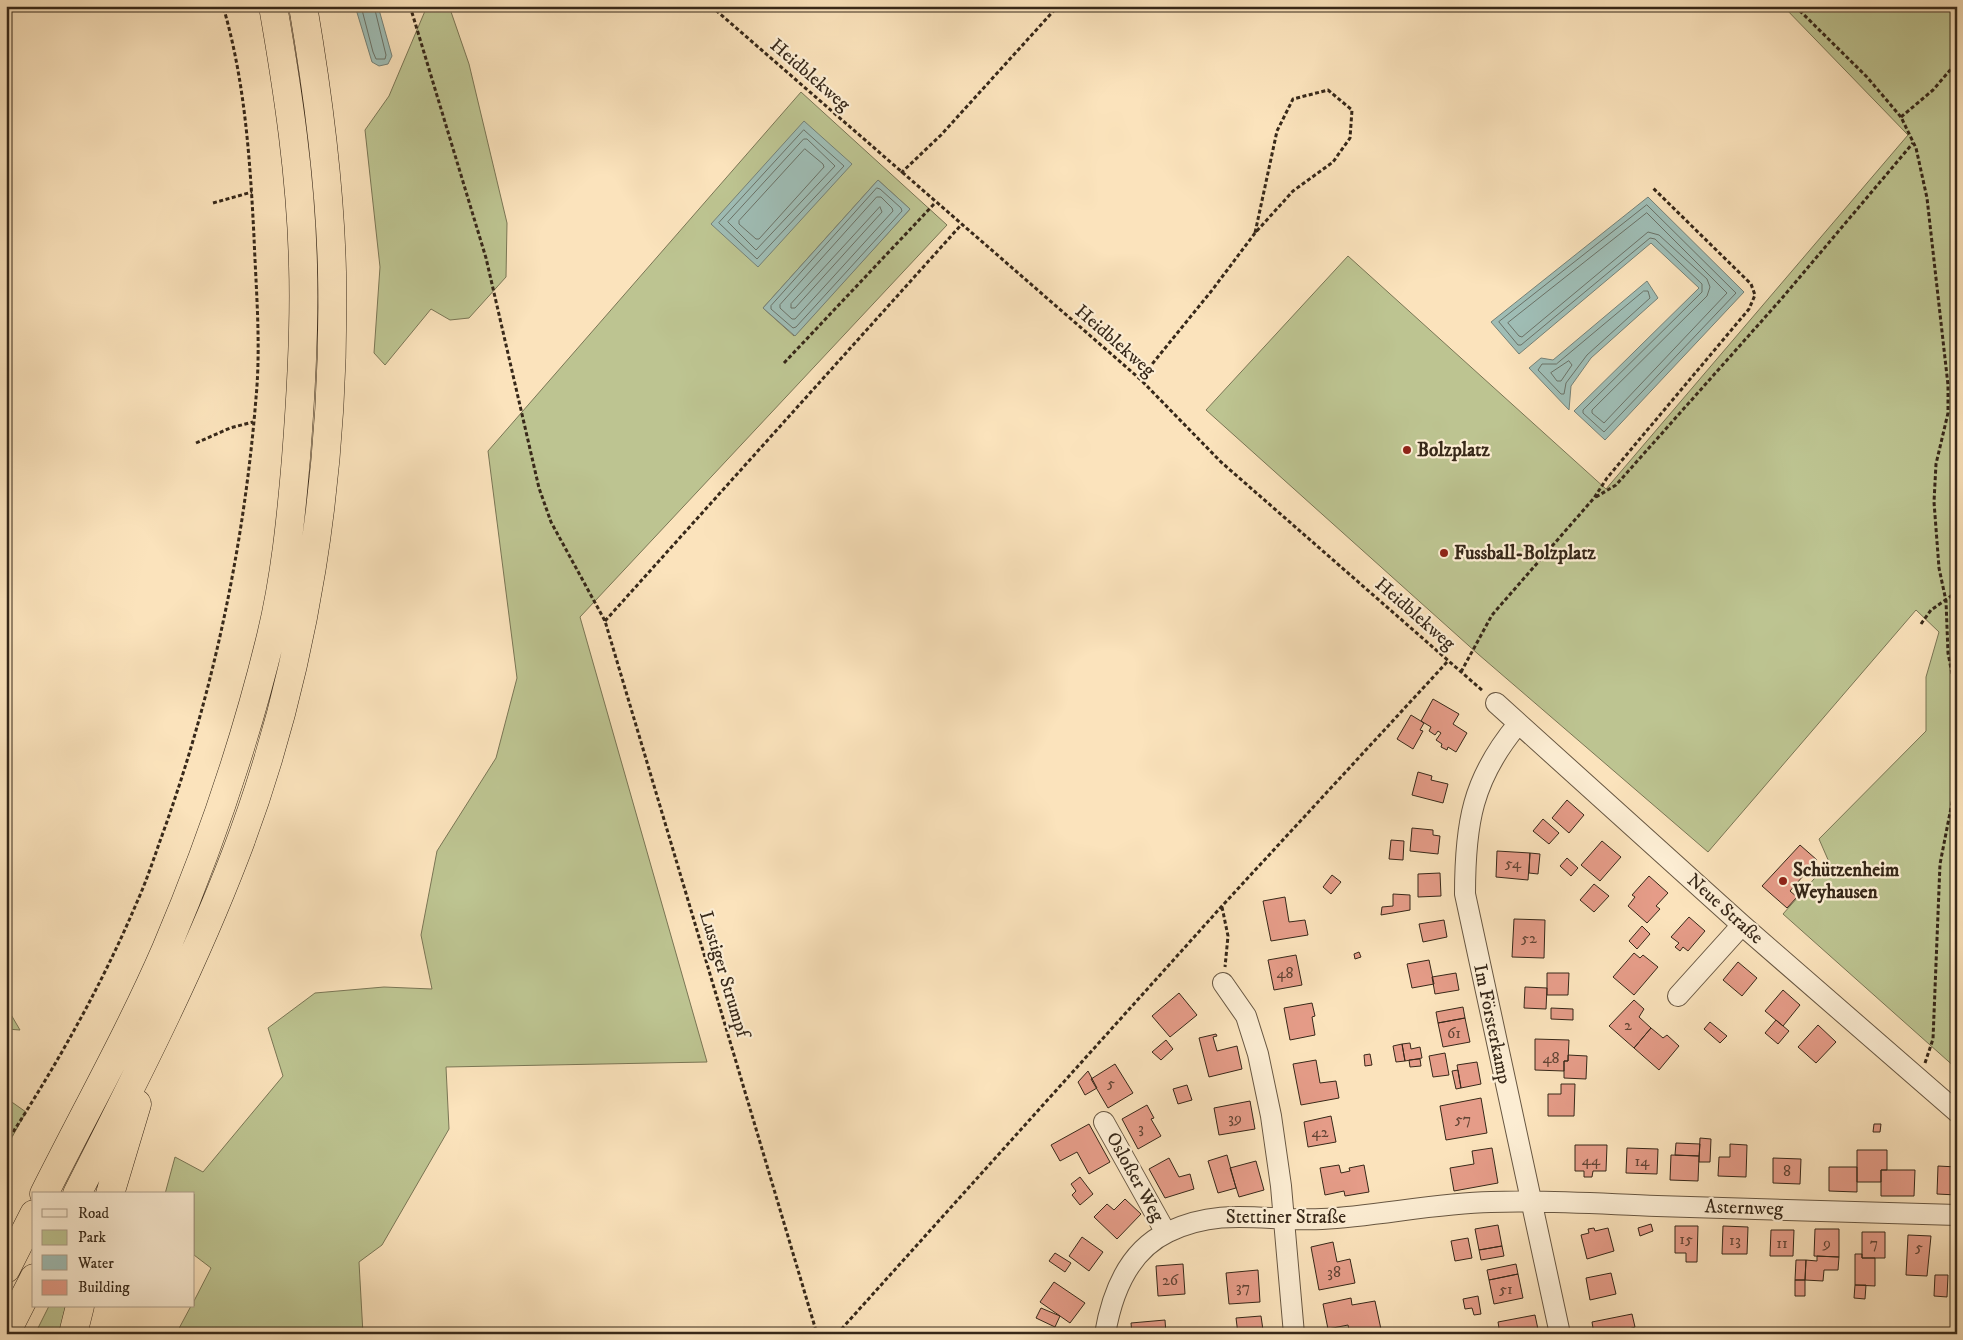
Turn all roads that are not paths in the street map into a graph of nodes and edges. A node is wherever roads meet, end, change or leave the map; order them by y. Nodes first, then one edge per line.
1 (273, 6) edge
2 (303, 6) edge
3 (1496, 703) road end
4 (1518, 724) junction
5 (1742, 925) junction
6 (1223, 982) road end
7 (1678, 996) dead end
8 (157, 1036) junction
9 (1957, 1112) edge
10 (1104, 1122) dead end
11 (45, 1192) edge
12 (78, 1192) edge
13 (111, 1192) edge
14 (1531, 1202) junction
15 (1957, 1215) edge
16 (32, 1218) edge
17 (1283, 1218) junction
18 (1166, 1233) junction
19 (6, 1269) edge
20 (32, 1282) edge
21 (80, 1308) edge
22 (6, 1333) edge
23 (73, 1334) edge
24 (1105, 1334) edge
25 (1294, 1334) edge
26 (1560, 1334) edge

1 - 11 highway
2 - 8 highway
3 - 4 street, Neue Straße
4 - 5 street, Neue Straße
4 - 14 street, Im Försterkamp
5 - 7 street
5 - 9 street, Neue Straße
6 - 17 street
8 - 12 highway
8 - 13 highway
10 - 18 street, Osloßer Weg
14 - 15 street, Asternweg
14 - 17 street, Stettiner Straße
14 - 26 street, Im Försterkamp
16 - 19 highway
17 - 18 street, Stettiner Straße
17 - 25 street
18 - 24 street, Stettiner Straße
20 - 22 highway
21 - 23 highway

